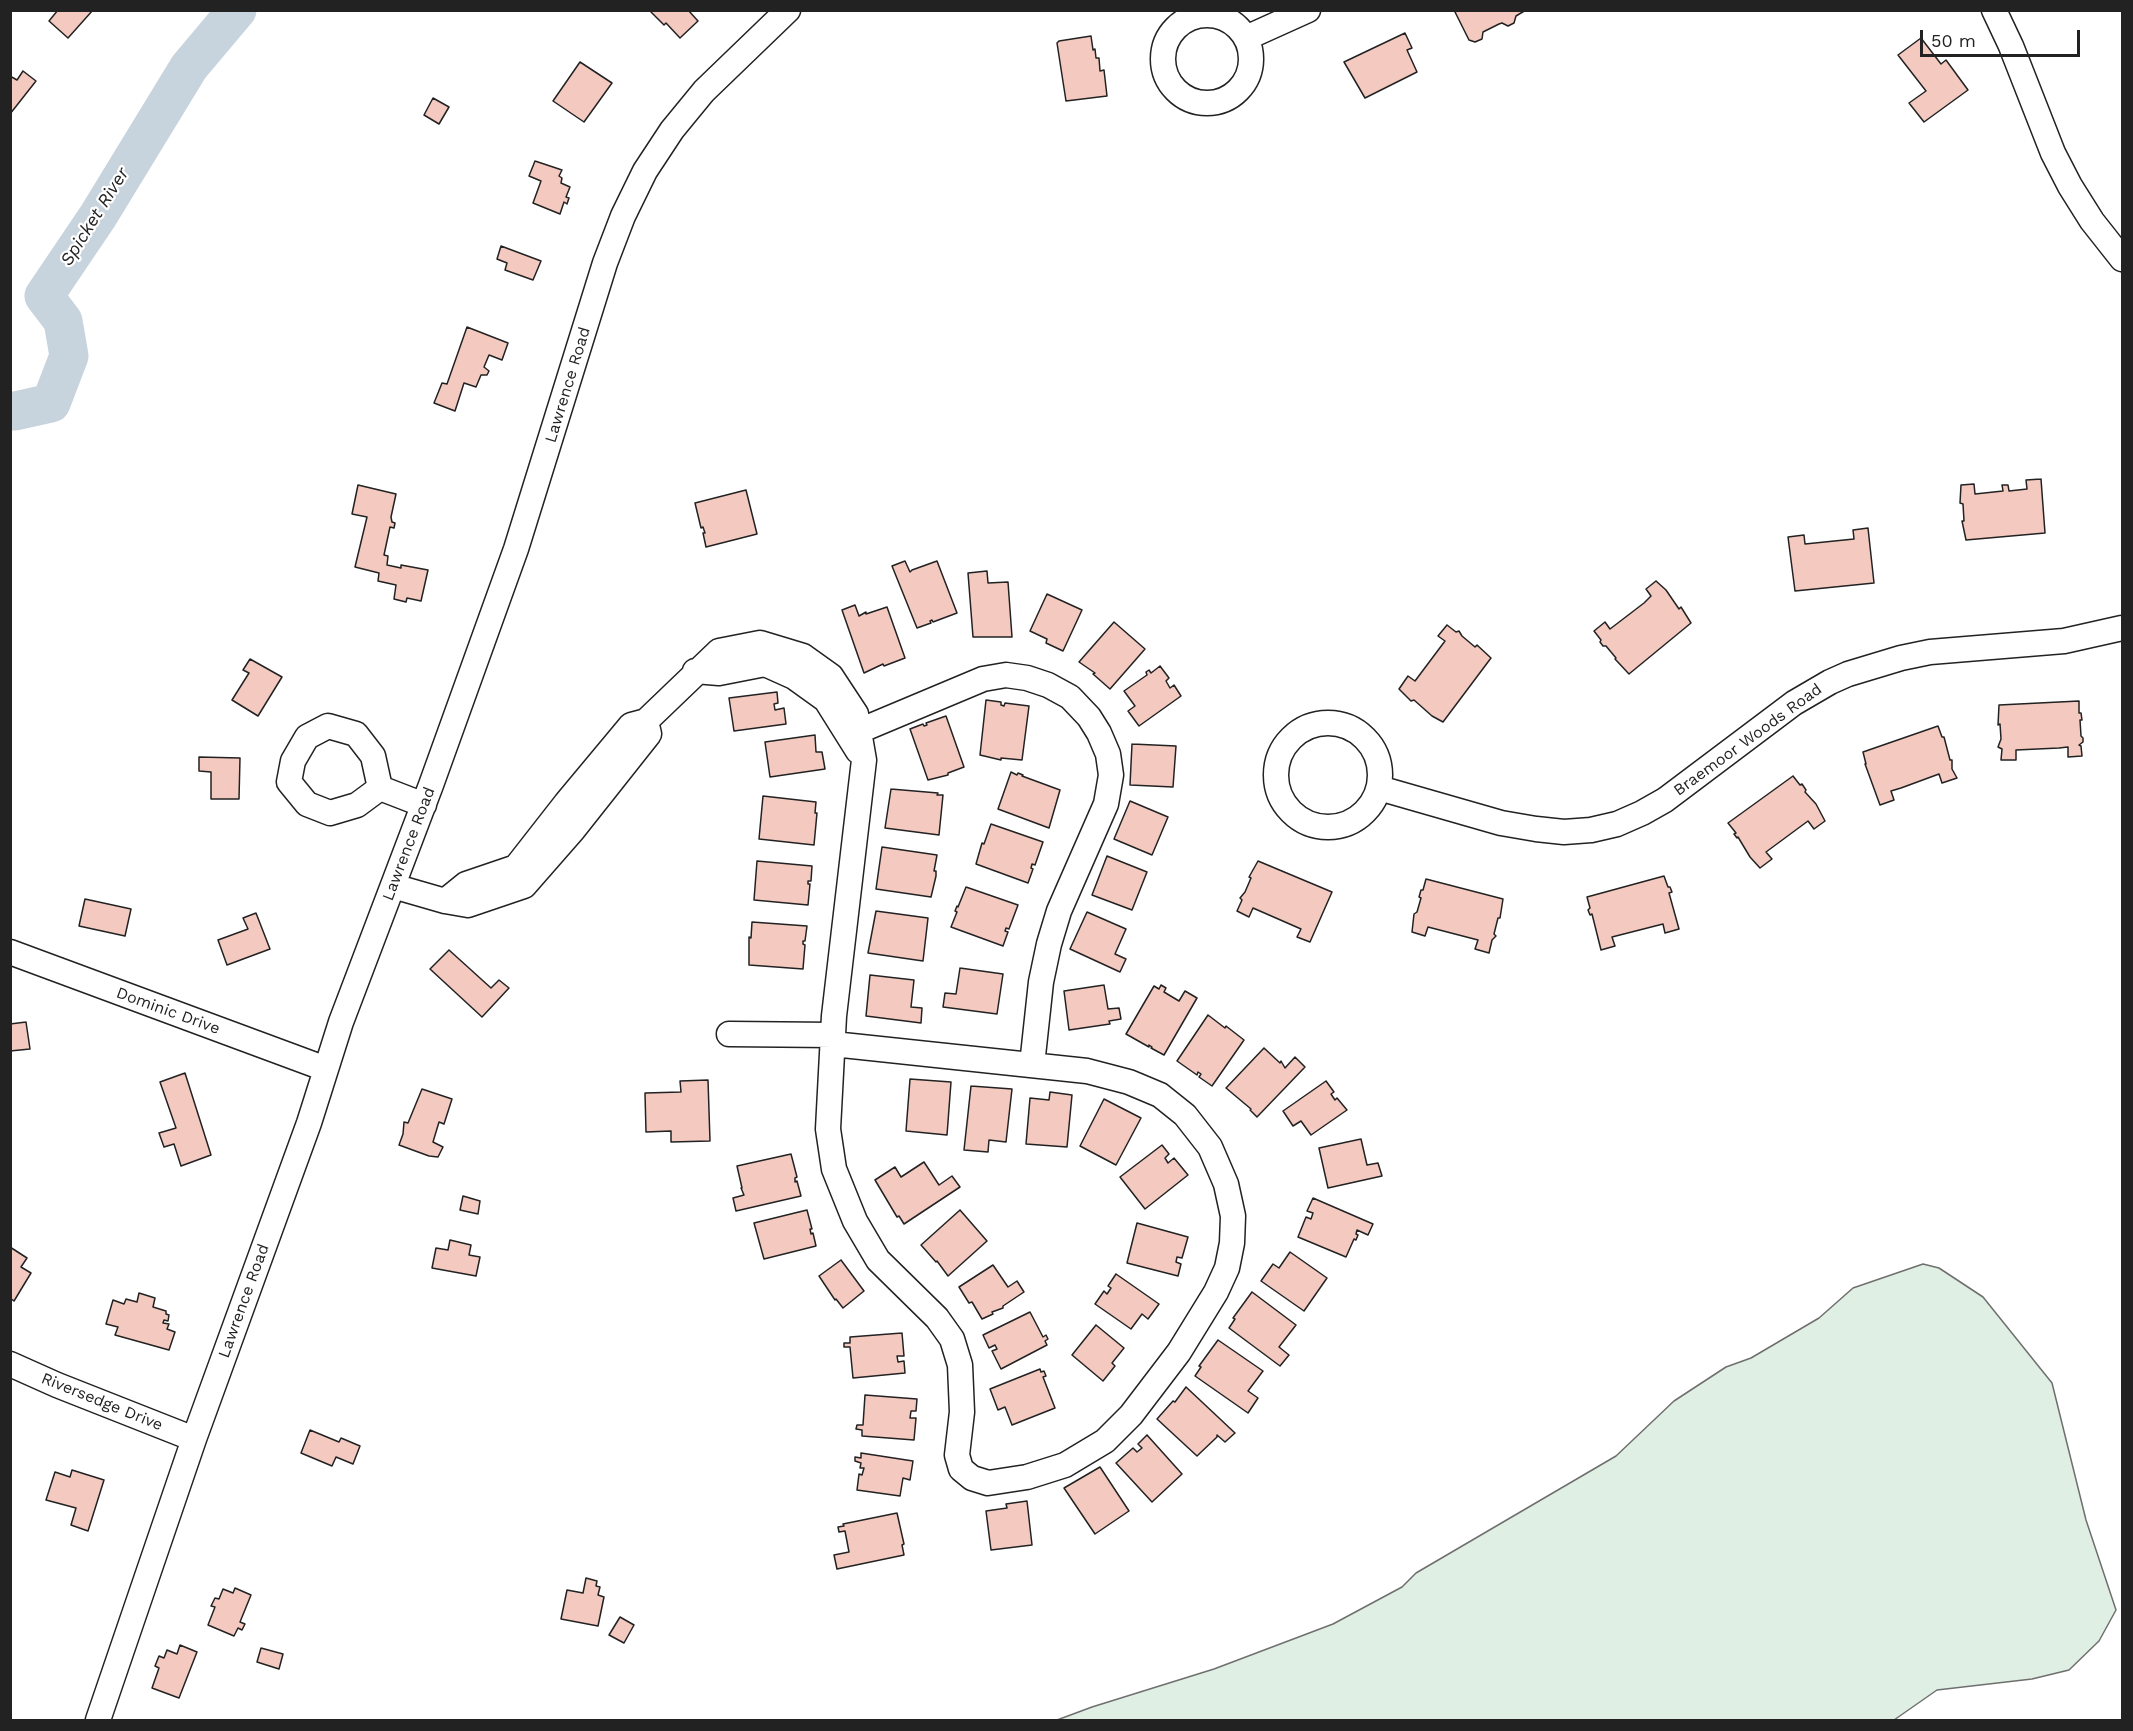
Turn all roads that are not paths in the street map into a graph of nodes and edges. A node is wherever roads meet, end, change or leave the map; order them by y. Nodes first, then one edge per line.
1 (788, 10) edge
2 (1308, 10) edge
3 (1994, 10) edge
4 (1246, 38) dead end
5 (2122, 259) edge
6 (2122, 628) edge
7 (696, 671) junction
8 (859, 731) junction
9 (864, 760) junction
10 (380, 788) dead end
11 (1379, 788) junction
12 (424, 805) junction
13 (393, 886) junction
14 (10, 952) edge
15 (729, 1034) dead end
16 (833, 1039) junction
17 (1032, 1065) junction
18 (326, 1069) junction
19 (10, 1364) edge
20 (194, 1439) junction
21 (98, 1720) edge

1 - 12 street, Lawrence Road
2 - 4 street
3 - 5 street
6 - 11 street, Braemoor Woods Road
7 - 8 street
7 - 9 street
7 - 13 street
8 - 9 street
8 - 17 street
9 - 16 street
10 - 12 street
11 - 11 street
12 - 13 street, Lawrence Road
13 - 18 street, Lawrence Road
14 - 18 street, Dominic Drive
15 - 16 street
16 - 17 street
16 - 17 street
18 - 20 street, Lawrence Road
19 - 20 street, Riversedge Drive
20 - 21 street, Lawrence Road

